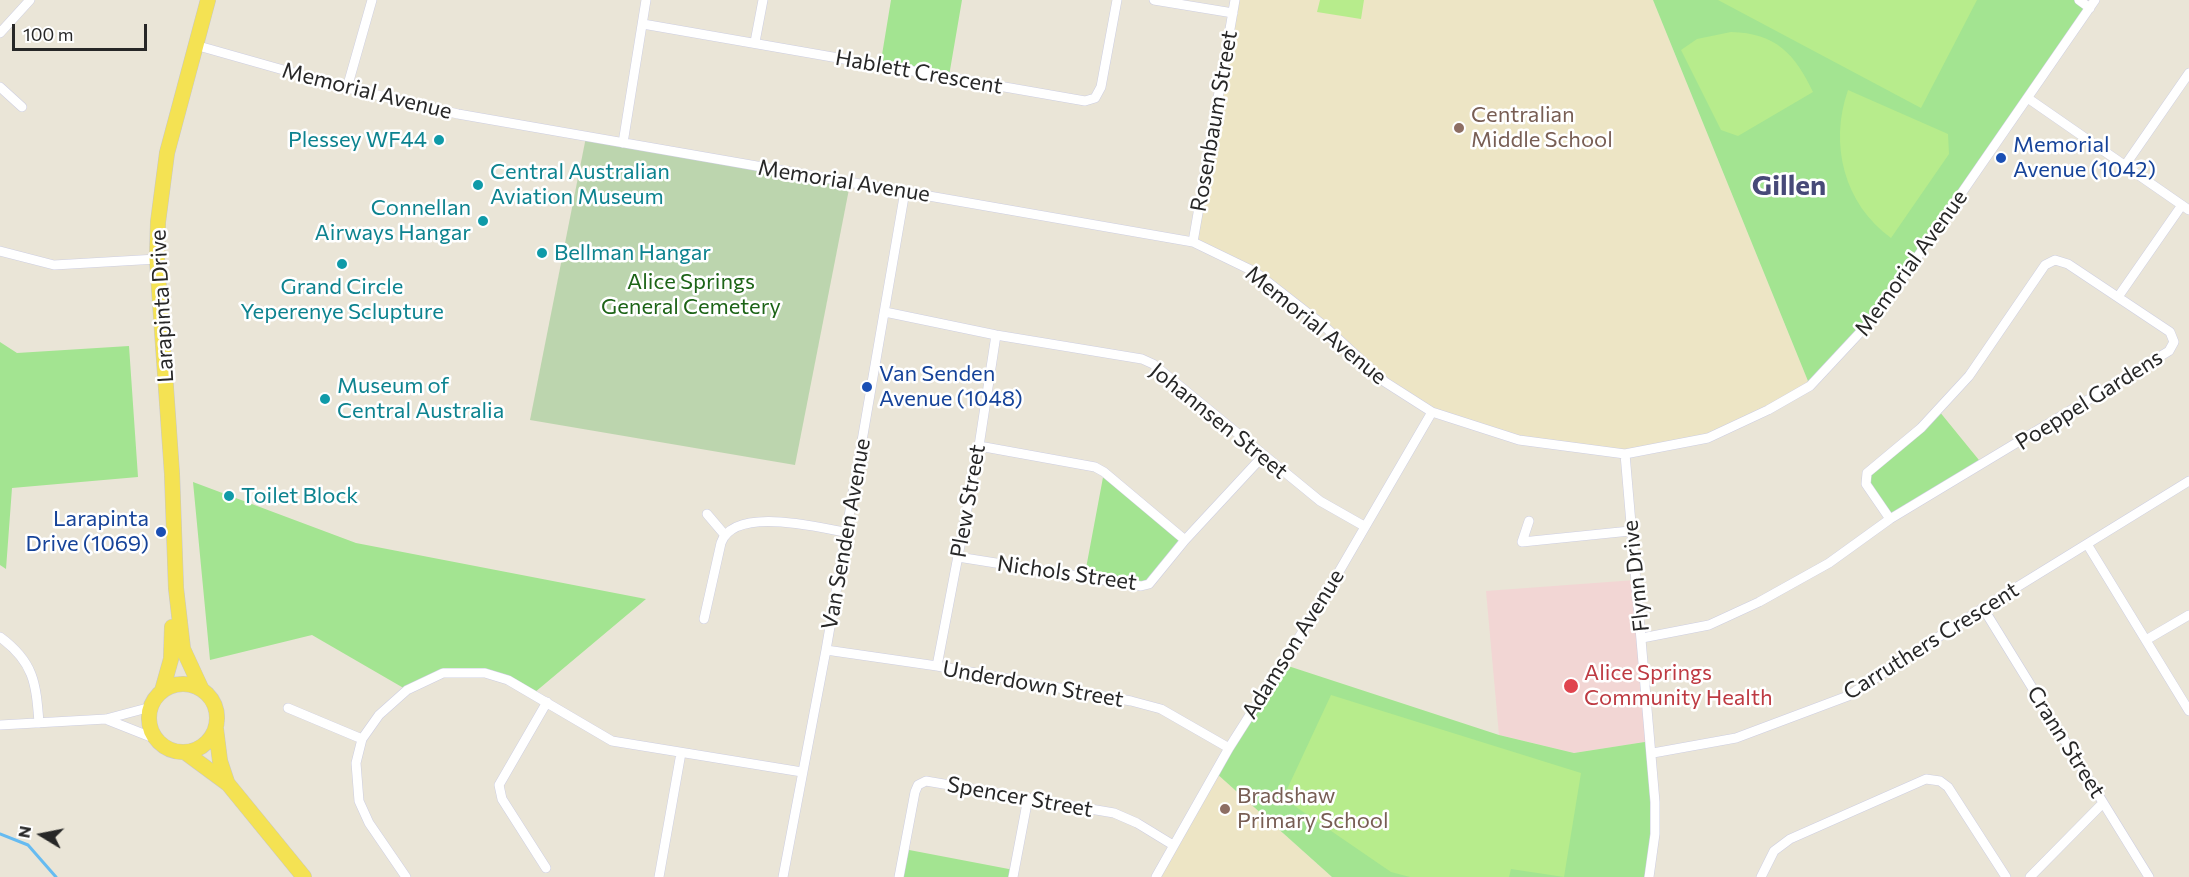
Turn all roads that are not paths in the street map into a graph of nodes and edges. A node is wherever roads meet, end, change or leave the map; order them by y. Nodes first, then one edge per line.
1 (30, 0) edge
2 (208, 0) edge
3 (372, 0) edge
4 (646, 0) edge
5 (763, 0) edge
6 (1116, 0) edge
7 (1154, 0) edge
8 (1235, 0) edge
9 (2079, 0) edge
10 (2093, 4) edge
11 (1233, 13) junction
12 (643, 24) junction
13 (0, 33) edge
14 (755, 42) junction
15 (195, 45) junction
16 (2189, 73) edge
17 (0, 87) edge
18 (347, 88) junction
19 (2029, 99) junction
20 (21, 107) dead end
21 (623, 143) junction
22 (2126, 164) junction
23 (905, 191) junction
24 (2186, 208) edge
25 (1193, 242) junction
26 (0, 251) edge
27 (157, 259) junction
28 (2118, 297) junction
29 (885, 312) junction
30 (996, 335) junction
31 (1432, 412) junction
32 (979, 446) junction
33 (1625, 454) junction
34 (1262, 457) junction
35 (172, 474) junction
36 (2189, 481) edge
37 (707, 514) dead end
38 (1890, 519) junction
39 (1529, 521) dead end
40 (1364, 526) junction
41 (1630, 531) junction
42 (845, 532) junction
43 (724, 534) junction
44 (1185, 540) junction
45 (2087, 544) junction
46 (958, 557) junction
47 (1983, 608) junction
48 (2189, 615) edge
49 (704, 619) dead end
50 (0, 637) edge
51 (1642, 638) junction
52 (2146, 640) junction
53 (826, 650) junction
54 (936, 666) junction
55 (201, 688) junction
56 (162, 691) junction
57 (547, 702) junction
58 (151, 707) junction
59 (288, 708) dead end
60 (2189, 711) edge
61 (105, 719) junction
62 (39, 723) junction
63 (0, 725) edge
64 (216, 729) junction
65 (156, 739) junction
66 (362, 739) junction
67 (1229, 748) junction
68 (186, 753) junction
69 (681, 753) junction
70 (1653, 753) junction
71 (802, 772) junction
72 (228, 784) junction
73 (1028, 798) junction
74 (2103, 803) junction
75 (1173, 845) junction
76 (546, 867) dead end
77 (304, 877) edge
78 (406, 877) edge
79 (658, 877) edge
80 (783, 877) edge
81 (899, 877) edge
82 (1013, 877) edge
83 (1156, 877) edge
84 (1649, 877) edge
85 (1761, 877) edge
86 (2006, 877) edge
87 (2030, 877) edge
88 (2149, 877) edge

1 - 13 street
2 - 15 main road, Larapinta Drive
3 - 18 street
4 - 12 street
5 - 14 street
6 - 14 street, Hablett Crescent
7 - 11 street
8 - 11 street, Rosenbaum Street
9 - 10 street
10 - 19 street, Memorial Avenue
11 - 25 street, Rosenbaum Street
12 - 14 street, Hablett Crescent
12 - 21 street
15 - 18 street, Memorial Avenue
15 - 27 main road, Larapinta Drive
16 - 22 street
17 - 20 street
18 - 21 street, Memorial Avenue
19 - 22 street
19 - 33 street, Memorial Avenue
21 - 23 street, Memorial Avenue
22 - 24 street
23 - 25 street, Memorial Avenue
23 - 29 street, Van Senden Avenue
24 - 28 street
25 - 31 street, Memorial Avenue
26 - 27 street
27 - 35 main road, Larapinta Drive
28 - 38 street, Poeppel Gardens
28 - 38 street, Poeppel Gardens
29 - 30 street, Johannsen Street
29 - 42 street, Van Senden Avenue
30 - 32 street, Plew Street
30 - 34 street, Johannsen Street
31 - 33 street, Memorial Avenue
31 - 40 street, Adamson Avenue
32 - 44 street
32 - 46 street, Plew Street
33 - 41 street, Flynn Drive
34 - 40 street, Johannsen Street
34 - 44 street, Nichols Street
35 - 55 main road, Larapinta Drive
35 - 56 main road, Larapinta Drive
36 - 45 street, Carruthers Crescent
37 - 43 street
38 - 51 street, Poeppel Gardens
39 - 41 street
40 - 67 street, Adamson Avenue
41 - 51 street, Flynn Drive
42 - 43 street
42 - 53 street, Van Senden Avenue
43 - 49 street
44 - 46 street, Nichols Street
45 - 47 street, Carruthers Crescent
45 - 52 street
46 - 54 street, Plew Street
47 - 70 street, Carruthers Crescent
47 - 74 street, Crann Street
48 - 52 street
50 - 62 street
51 - 70 street, Flynn Drive
52 - 60 street
53 - 54 street, Underdown Street
53 - 71 street, Van Senden Avenue
54 - 67 street, Underdown Street
55 - 56 main road
55 - 64 main road
56 - 58 main road
57 - 66 street
57 - 69 street
57 - 76 street
58 - 61 street
58 - 65 main road
59 - 66 street
61 - 62 street
61 - 65 street
62 - 63 street
64 - 68 main road
64 - 72 main road
65 - 68 main road
66 - 78 street
67 - 75 street, Adamson Avenue
68 - 72 main road
69 - 71 street
69 - 79 street
70 - 84 street, Flynn Drive
71 - 80 street, Van Senden Avenue
72 - 77 main road
73 - 75 street, Spencer Street
73 - 81 street, Spencer Street
73 - 82 street
74 - 87 street
74 - 88 street, Crann Street
75 - 83 street, Adamson Avenue
85 - 86 street

